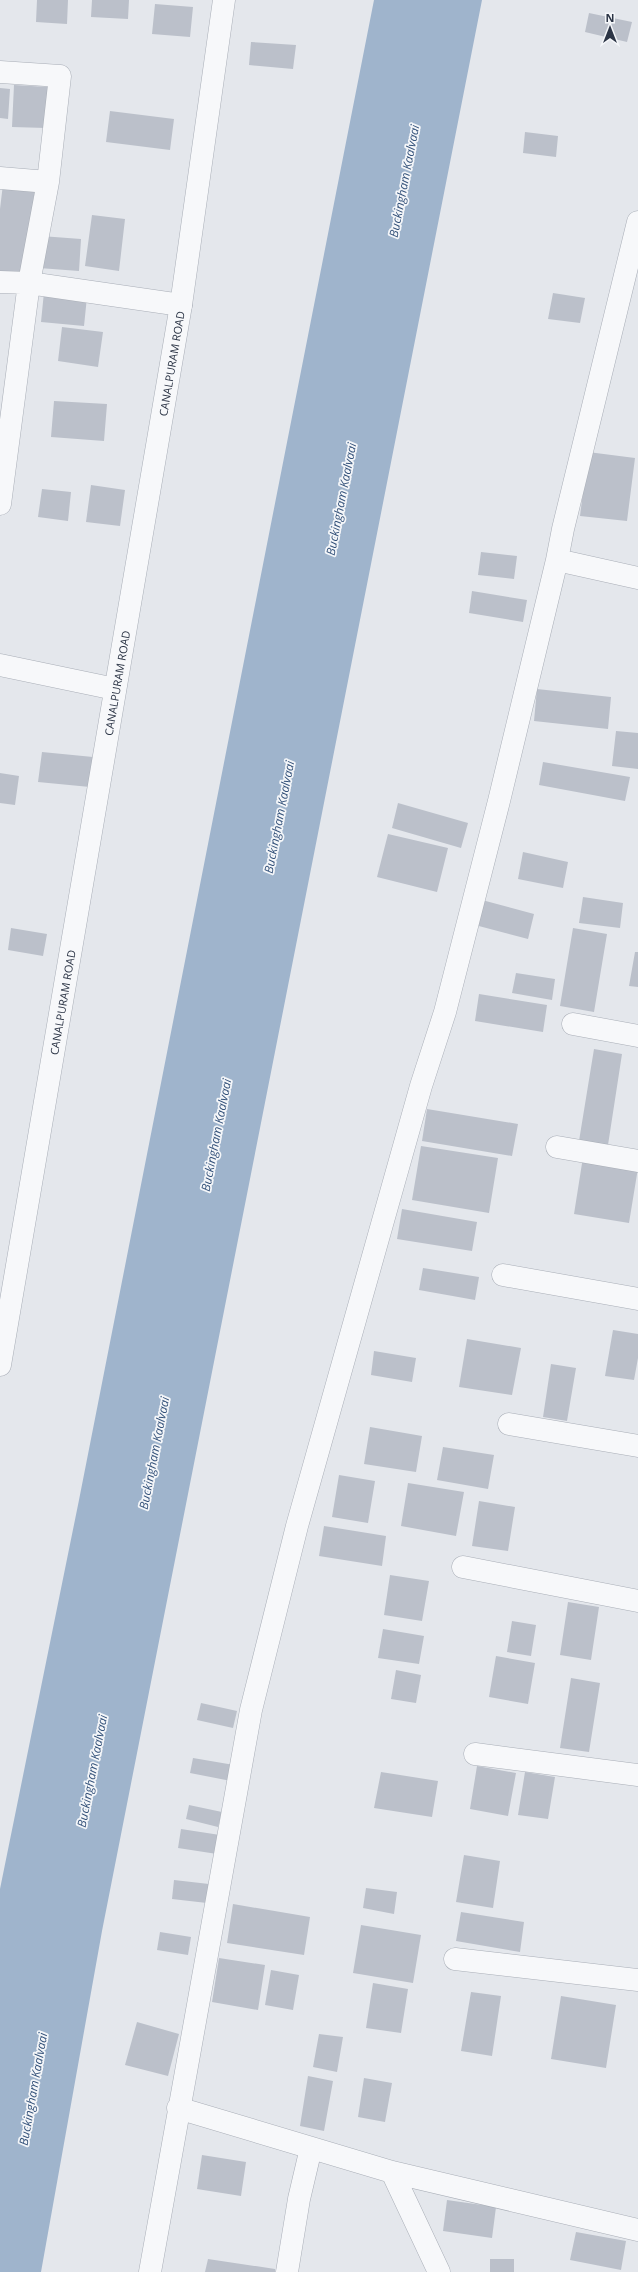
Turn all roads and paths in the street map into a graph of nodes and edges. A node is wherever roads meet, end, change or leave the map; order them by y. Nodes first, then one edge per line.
1 (224, 0) edge
2 (0, 72) edge
3 (0, 178) edge
4 (48, 182) junction
5 (638, 225) edge
6 (0, 282) edge
7 (29, 283) junction
8 (181, 305) junction
9 (0, 504) edge
10 (557, 560) junction
11 (638, 578) edge
12 (0, 664) edge
13 (115, 689) junction
14 (573, 1024) dead end
15 (638, 1036) edge
16 (557, 1147) dead end
17 (638, 1161) edge
18 (503, 1276) dead end
19 (638, 1299) edge
20 (0, 1365) edge
21 (509, 1424) dead end
22 (638, 1446) edge
23 (463, 1568) dead end
24 (638, 1601) edge
25 (475, 1754) dead end
26 (638, 1775) edge
27 (455, 1959) dead end
28 (638, 1980) edge
29 (178, 2108) junction
30 (311, 2148) junction
31 (392, 2172) junction
32 (638, 2230) edge
33 (150, 2272) edge
34 (287, 2272) edge
35 (439, 2272) edge

1 - 8 street, CANALPURAM ROAD
2 - 4 street
3 - 4 street
4 - 7 street
5 - 10 street
6 - 7 street
7 - 8 street
7 - 9 street
8 - 13 street, CANALPURAM ROAD
10 - 11 street
10 - 29 street
12 - 13 street
13 - 20 street, CANALPURAM ROAD
14 - 15 street
16 - 17 street
18 - 19 street
21 - 22 street
23 - 24 street
25 - 26 street
27 - 28 street
29 - 30 street
29 - 33 street
30 - 31 street
30 - 34 street
31 - 32 street
31 - 35 street

